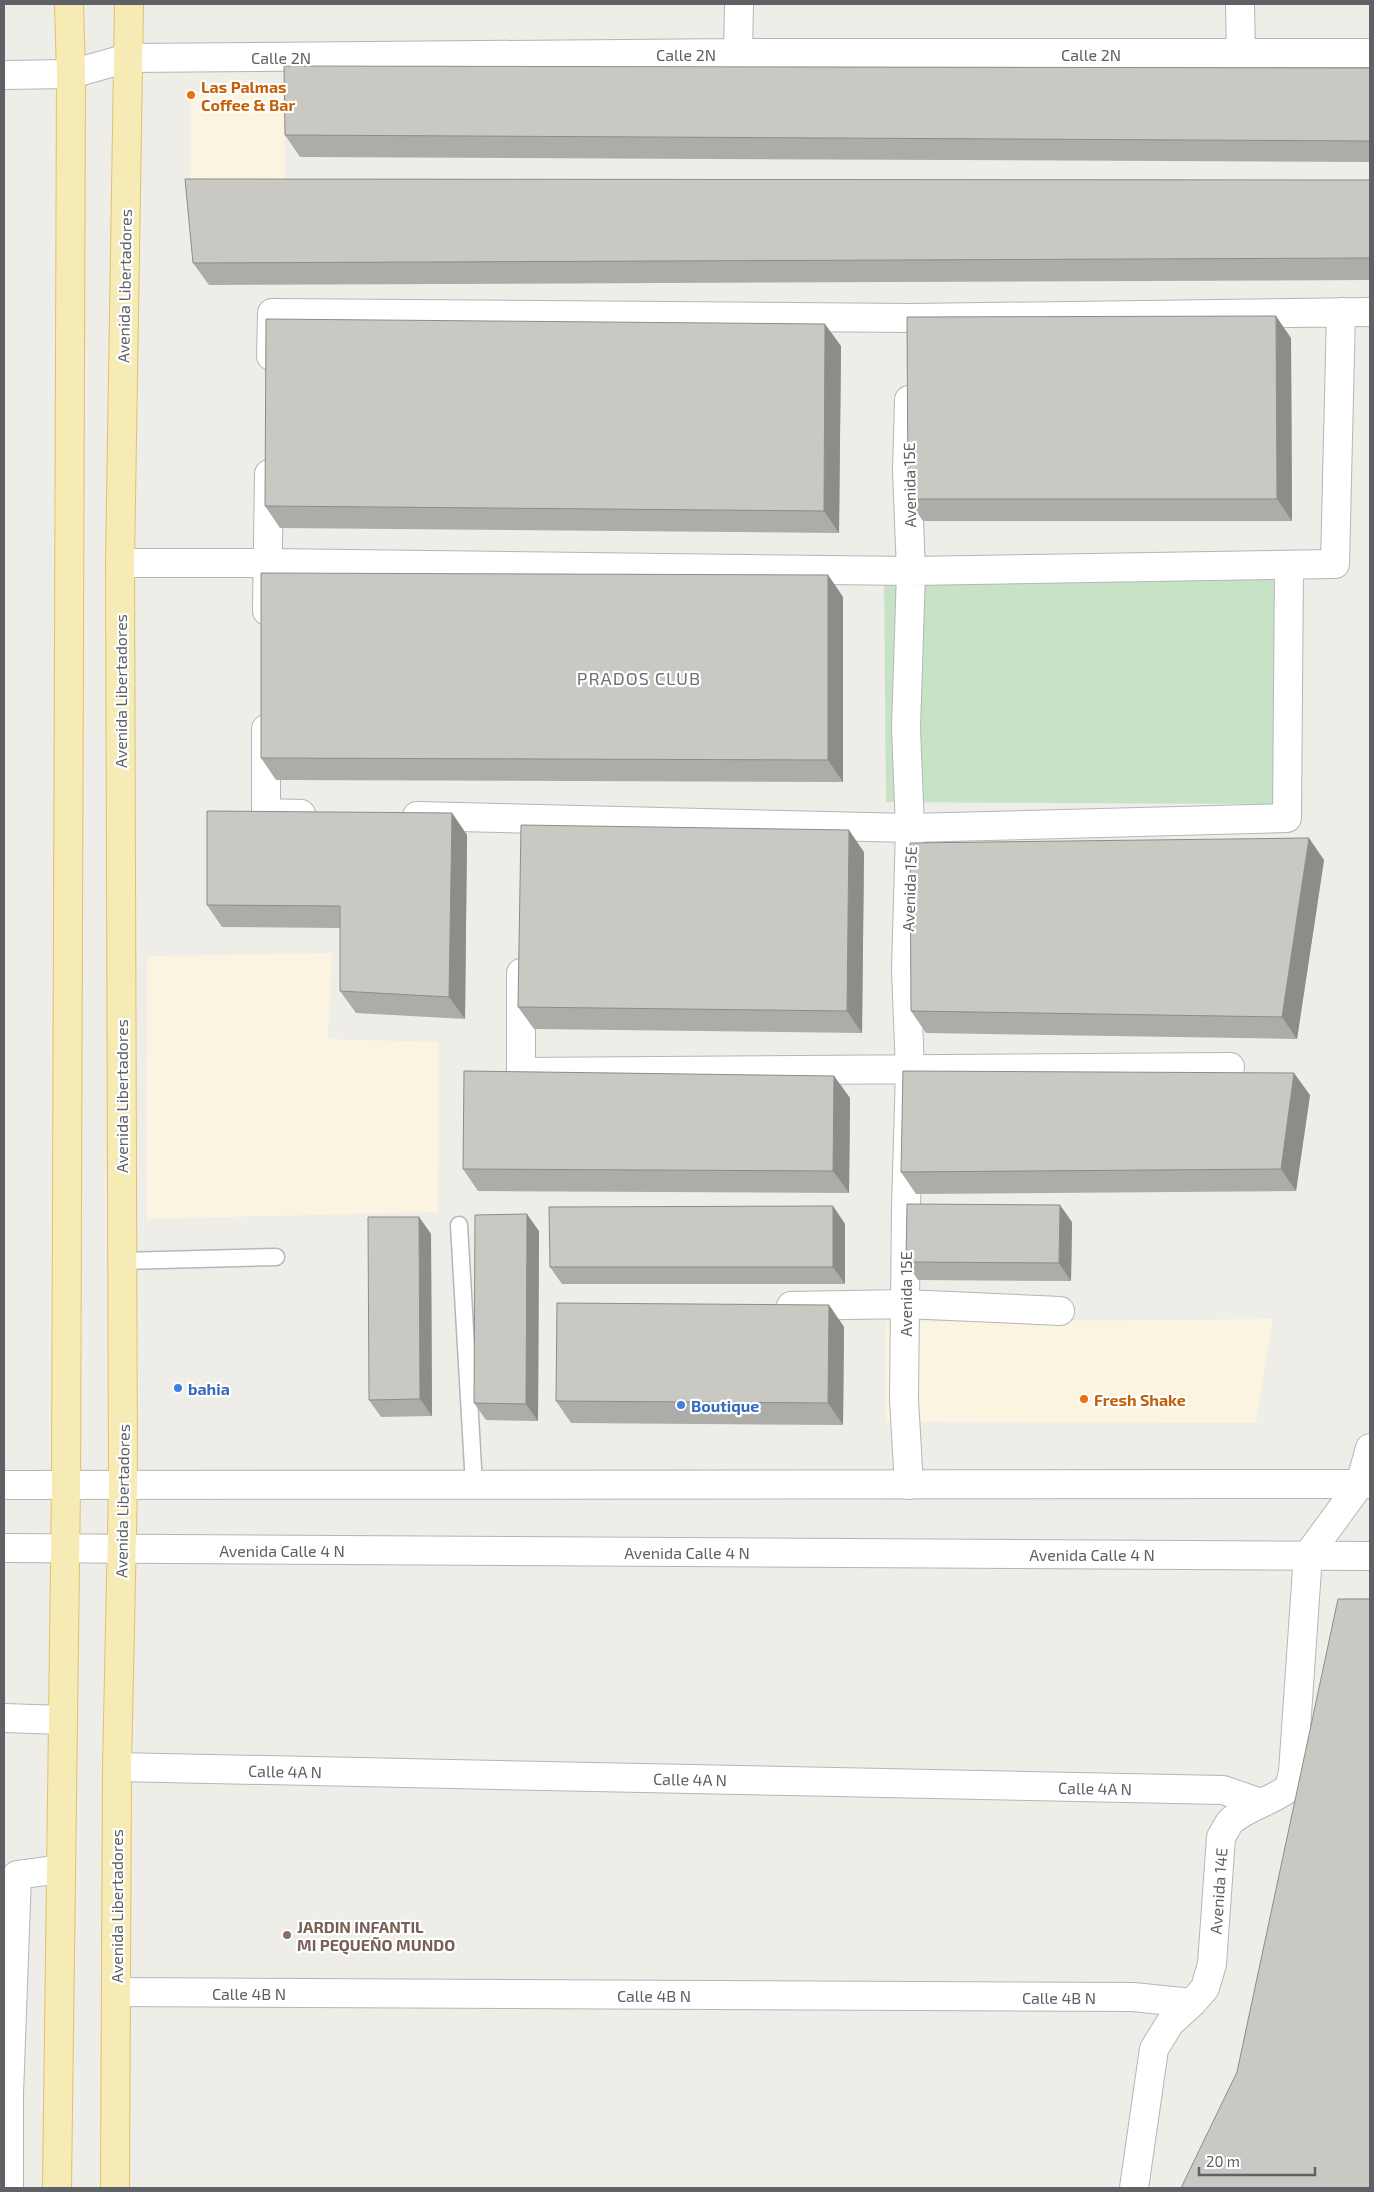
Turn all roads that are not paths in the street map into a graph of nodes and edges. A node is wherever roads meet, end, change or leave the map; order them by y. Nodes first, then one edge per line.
1 (69, 4) edge
2 (129, 4) edge
3 (739, 4) edge
4 (1240, 4) edge
5 (738, 54) junction
6 (1241, 54) junction
7 (1370, 54) edge
8 (128, 58) junction
9 (71, 74) junction
10 (4, 75) edge
11 (911, 306) junction
12 (1341, 312) junction
13 (1370, 312) edge
14 (910, 347) edge
15 (910, 376) edge
16 (271, 383) edge
17 (270, 453) edge
18 (120, 563) junction
19 (268, 563) junction
20 (1289, 566) junction
21 (911, 572) junction
22 (267, 633) edge
23 (266, 703) edge
24 (324, 814) edge
25 (393, 816) edge
26 (520, 818) junction
27 (910, 828) junction
28 (521, 848) edge
29 (521, 946) edge
30 (1230, 1067) dead end
31 (910, 1070) junction
32 (459, 1225) dead end
33 (276, 1257) dead end
34 (122, 1261) junction
35 (905, 1304) junction
36 (768, 1306) edge
37 (1060, 1311) dead end
38 (1370, 1448) edge
39 (1365, 1484) edge
40 (4, 1485) edge
41 (474, 1485) junction
42 (909, 1485) junction
43 (66, 1486) junction
44 (123, 1486) junction
45 (4, 1548) edge
46 (65, 1548) junction
47 (122, 1549) junction
48 (1308, 1555) junction
49 (1370, 1556) edge
50 (4, 1718) edge
51 (63, 1720) junction
52 (116, 1767) junction
53 (1270, 1800) junction
54 (62, 1869) junction
55 (116, 1992) junction
56 (1192, 2003) junction
57 (7, 2094) edge
58 (9, 2188) edge
59 (57, 2188) edge
60 (115, 2188) edge
61 (1134, 2188) edge

1 - 9 main road
2 - 8 main road, Avenida Libertadores
3 - 5 street
4 - 6 street
5 - 6 street, Calle 2N
5 - 8 street, Calle 2N
6 - 7 street, Calle 2N
8 - 9 street, Calle 2N
8 - 18 main road, Avenida Libertadores
9 - 10 street, Calle 2N
9 - 43 main road
11 - 12 street
11 - 14 street
11 - 16 street
12 - 13 street
12 - 20 street
15 - 21 street, Avenida 15E
17 - 19 street
18 - 19 street
18 - 34 main road, Avenida Libertadores
19 - 21 street
19 - 22 street
20 - 21 street
20 - 27 street
21 - 27 street, Avenida 15E
23 - 24 street
25 - 26 street
26 - 27 street
26 - 28 street
27 - 31 street, Avenida 15E
29 - 31 street
30 - 31 street
31 - 35 street, Avenida 15E
32 - 41 lane
33 - 34 lane
34 - 44 main road, Avenida Libertadores
35 - 36 street
35 - 37 street
35 - 42 street, Avenida 15E
38 - 39 street
39 - 42 street
39 - 48 street
40 - 43 street
41 - 42 street
41 - 44 street
43 - 44 street
43 - 46 main road
44 - 47 main road, Avenida Libertadores
45 - 46 street, Avenida Calle 4 N
46 - 47 street, Avenida Calle 4 N
46 - 51 main road
47 - 48 street, Avenida Calle 4 N
47 - 52 main road, Avenida Libertadores
48 - 49 street, Avenida Calle 4 N
48 - 53 street, Avenida 14E
50 - 51 street
51 - 54 main road
52 - 53 street, Calle 4A N
52 - 55 main road, Avenida Libertadores
53 - 56 street, Avenida 14E
54 - 57 street
54 - 59 main road
55 - 56 street, Calle 4B N
55 - 60 main road, Avenida Libertadores
56 - 61 street, Avenida 14E
57 - 58 street

